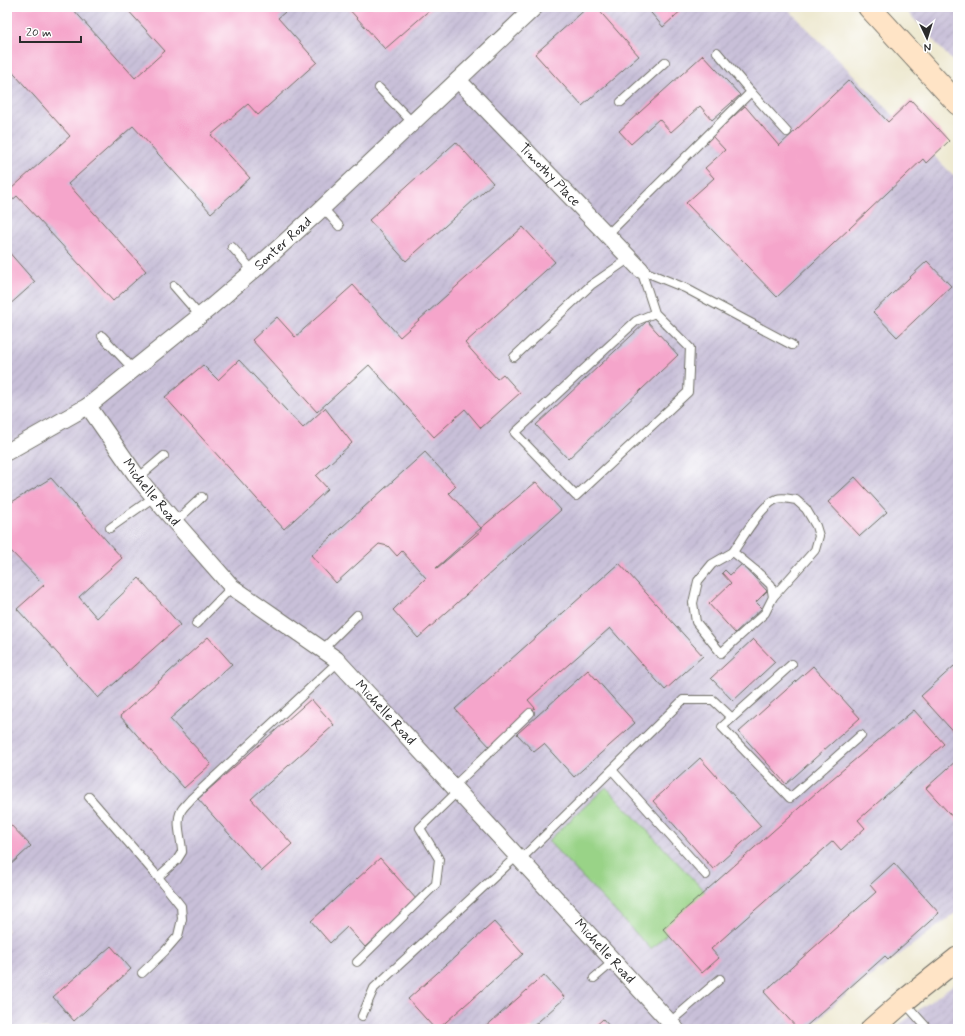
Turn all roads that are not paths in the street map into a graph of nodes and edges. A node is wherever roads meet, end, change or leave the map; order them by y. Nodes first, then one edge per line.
1 (535, 7) edge
2 (869, 7) edge
3 (717, 52) dead end
4 (665, 62) dead end
5 (458, 80) junction
6 (379, 88) dead end
7 (751, 92) junction
8 (622, 102) dead end
9 (958, 104) edge
10 (412, 122) junction
11 (787, 132) dead end
12 (322, 207) junction
13 (339, 226) dead end
14 (607, 235) junction
15 (232, 247) dead end
16 (636, 264) junction
17 (253, 271) junction
18 (174, 286) dead end
19 (655, 314) junction
20 (200, 316) junction
21 (102, 336) dead end
22 (792, 345) dead end
23 (514, 357) dead end
24 (134, 370) junction
25 (88, 406) junction
26 (7, 452) edge
27 (164, 456) dead end
28 (138, 478) junction
29 (154, 497) junction
30 (202, 497) dead end
31 (175, 522) junction
32 (110, 528) dead end
33 (733, 552) junction
34 (232, 587) junction
35 (773, 597) junction
36 (357, 615) dead end
37 (196, 624) dead end
38 (322, 650) junction
39 (338, 662) junction
40 (792, 664) dead end
41 (530, 713) dead end
42 (732, 718) junction
43 (861, 735) dead end
44 (612, 770) junction
45 (455, 789) junction
46 (89, 797) dead end
47 (518, 858) junction
48 (706, 875) dead end
49 (158, 877) junction
50 (958, 958) edge
51 (614, 961) junction
52 (357, 962) dead end
53 (142, 973) dead end
54 (594, 978) dead end
55 (720, 979) dead end
56 (904, 1001) junction
57 (362, 1016) dead end
58 (673, 1026) edge
59 (872, 1029) edge
60 (928, 1029) edge

1 - 5 street, Sonter Road
2 - 9 street
3 - 7 lane
4 - 8 lane
5 - 10 street, Sonter Road
5 - 14 street, Timothy Place
6 - 10 lane
7 - 11 lane
7 - 14 lane
10 - 12 street, Sonter Road
12 - 13 lane
12 - 17 street, Sonter Road
14 - 16 street, Timothy Place
15 - 17 lane
16 - 19 lane
16 - 22 lane
16 - 23 lane
17 - 20 street, Sonter Road
18 - 20 lane
19 - 19 lane
20 - 24 street, Sonter Road
21 - 24 lane
24 - 25 street, Sonter Road
25 - 26 street, Sonter Road
25 - 28 street, Michelle Road
27 - 28 lane
28 - 29 street, Michelle Road
29 - 31 street, Michelle Road
29 - 32 lane
30 - 31 lane
31 - 34 street, Michelle Road
33 - 35 lane
33 - 35 lane
33 - 35 lane
34 - 37 lane
34 - 38 street, Michelle Road
36 - 38 lane
38 - 39 street, Michelle Road
39 - 45 street, Michelle Road
39 - 49 lane
40 - 42 lane
41 - 45 lane
42 - 43 lane
42 - 44 lane
44 - 47 lane
44 - 48 lane
45 - 47 street, Michelle Road
45 - 52 lane
46 - 49 lane
47 - 51 street, Michelle Road
47 - 57 lane
49 - 53 lane
50 - 56 street
51 - 54 lane
51 - 58 street, Michelle Road
55 - 58 lane
56 - 59 street
56 - 60 lane

